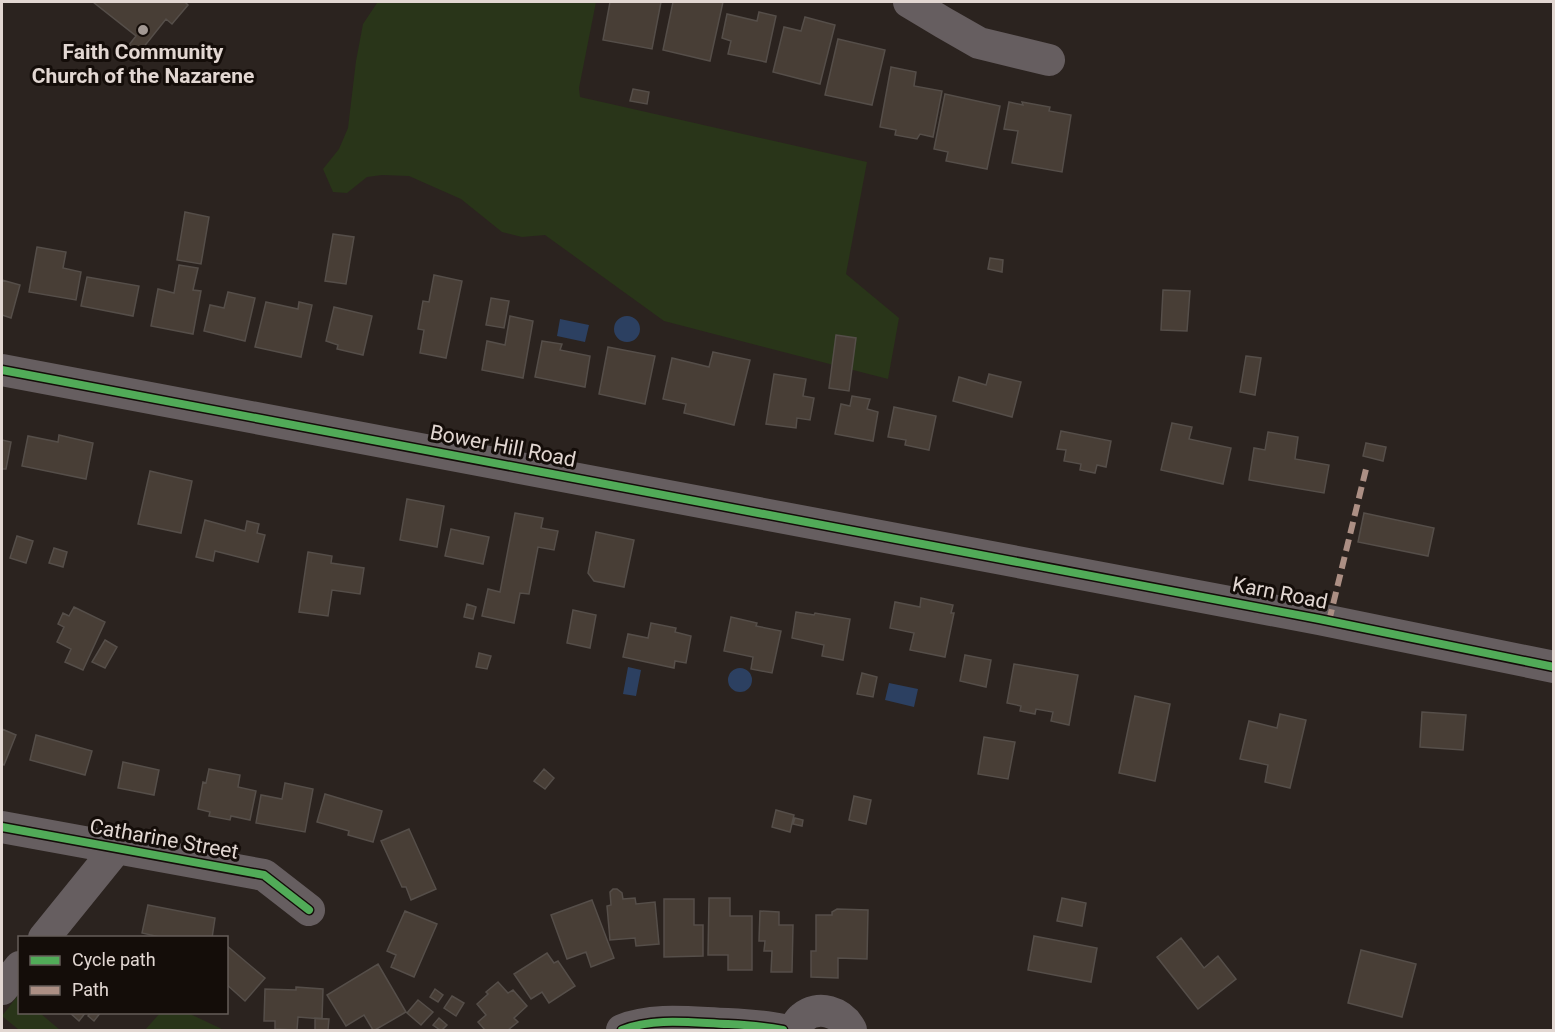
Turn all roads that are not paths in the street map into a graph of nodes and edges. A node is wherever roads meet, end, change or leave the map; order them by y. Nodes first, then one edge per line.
1 (909, 2) edge
2 (1049, 60) dead end
3 (2, 370) edge
4 (999, 558) joint
5 (1554, 667) edge
6 (2, 827) edge
7 (116, 849) junction
8 (309, 910) dead end
9 (46, 936) edge
10 (18, 969) edge
11 (2, 989) edge
12 (622, 1030) edge
13 (783, 1030) edge
14 (794, 1030) edge
15 (851, 1030) edge

1 - 2 street
3 - 4 street, Bower Hill Road
4 - 5 street, Karn Road
6 - 7 street, Catharine Street
7 - 8 street, Catharine Street
7 - 9 street
10 - 11 street
12 - 13 street
14 - 15 street

